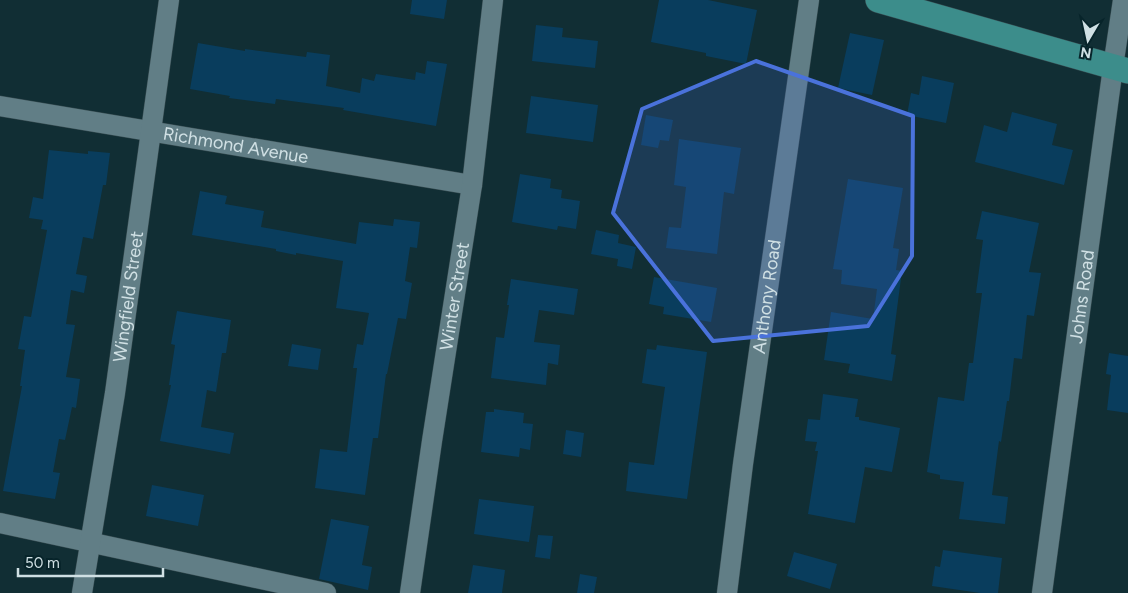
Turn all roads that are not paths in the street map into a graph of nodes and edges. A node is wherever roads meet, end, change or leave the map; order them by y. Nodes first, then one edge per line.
1 (169, 0) edge
2 (493, 0) edge
3 (809, 0) edge
4 (878, 0) edge
5 (1123, 0) edge
6 (1120, 69) edge
7 (0, 106) edge
8 (152, 132) junction
9 (472, 185) junction
10 (0, 523) edge
11 (90, 543) junction
12 (82, 593) edge
13 (326, 593) edge
14 (410, 593) edge
15 (727, 593) edge
16 (1042, 593) edge

1 - 8 street, Wingfield Street
2 - 9 street, Winter Street
3 - 15 street, Anthony Road
4 - 6 main road
5 - 6 street, Johns Road
6 - 16 street, Johns Road
7 - 8 street, Richmond Avenue
8 - 9 street, Richmond Avenue
8 - 11 street, Wingfield Street
9 - 14 street, Winter Street
10 - 11 street
11 - 12 street, Wingfield Street
11 - 13 street

